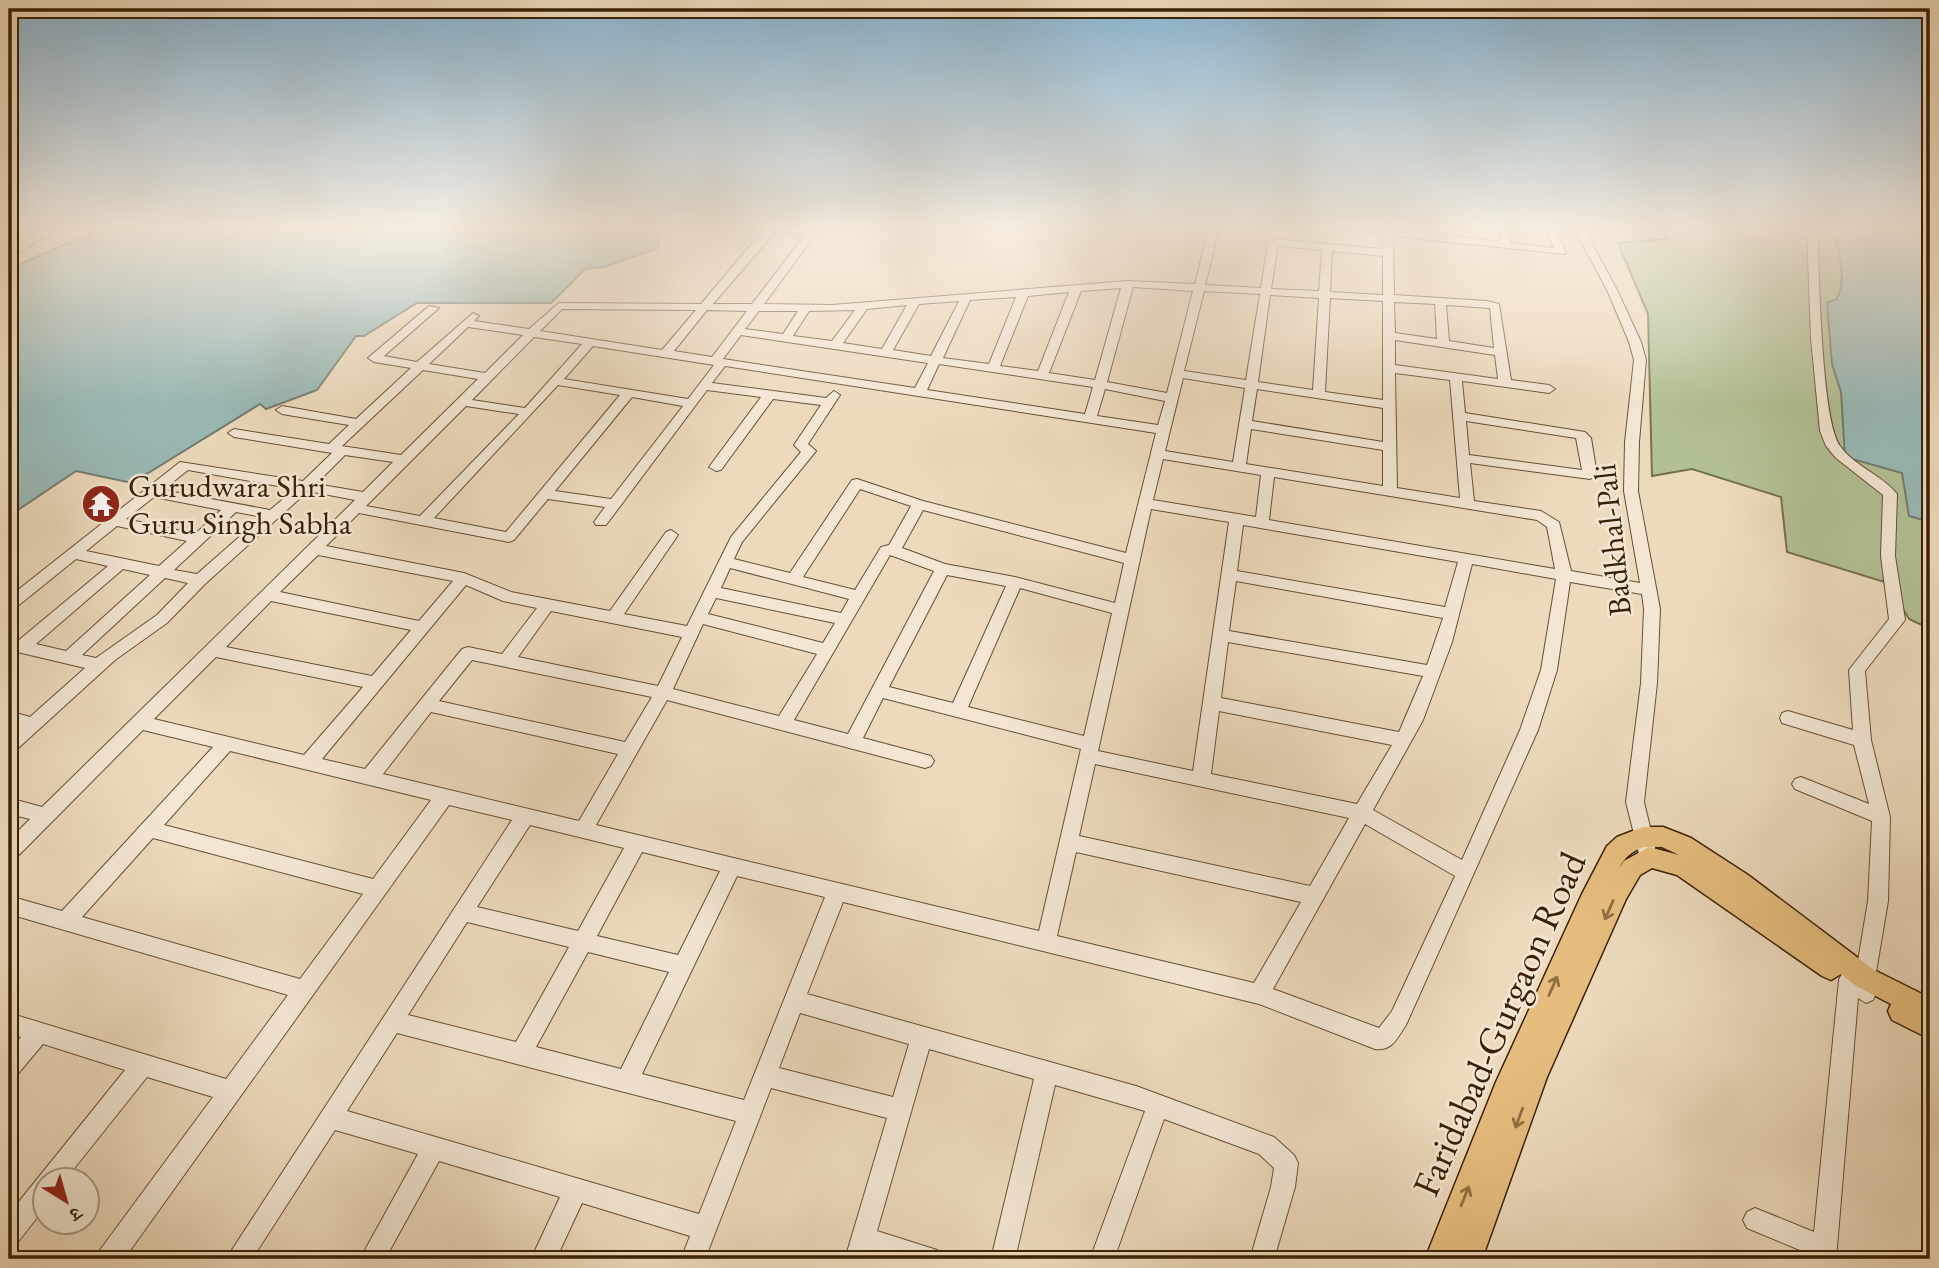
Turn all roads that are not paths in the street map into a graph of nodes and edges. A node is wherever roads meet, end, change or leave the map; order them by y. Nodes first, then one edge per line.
1 (721, 287) edge
2 (770, 287) edge
3 (1100, 287) edge
4 (1127, 287) edge
5 (1181, 287) edge
6 (1268, 287) edge
7 (1323, 287) edge
8 (1387, 287) edge
9 (1610, 287) edge
10 (1814, 287) edge
11 (1201, 288) junction
12 (1076, 289) junction
13 (1267, 292) junction
14 (1323, 293) junction
15 (1023, 294) junction
16 (966, 298) junction
17 (1387, 298) junction
18 (1440, 300) junction
19 (914, 303) junction
20 (704, 307) junction
21 (755, 307) junction
22 (862, 307) junction
23 (433, 308) dead end
24 (806, 308) junction
25 (737, 331) junction
26 (532, 333) junction
27 (1388, 336) junction
28 (786, 338) junction
29 (590, 342) junction
30 (1443, 343) junction
31 (835, 346) junction
32 (1500, 352) junction
33 (885, 353) junction
34 (665, 354) junction
35 (935, 360) junction
36 (718, 362) junction
37 (420, 366) junction
38 (1388, 368) junction
39 (993, 369) junction
40 (1177, 374) junction
41 (1042, 376) junction
42 (488, 377) junction
43 (1456, 377) junction
44 (842, 381) junction
45 (555, 382) junction
46 (1100, 384) junction
47 (1505, 384) junction
48 (1250, 385) junction
49 (704, 386) junction
50 (1549, 389) dead end
51 (629, 393) junction
52 (919, 393) junction
53 (771, 394) junction
54 (1319, 395) junction
55 (1171, 398) junction
56 (463, 402) junction
57 (829, 402) junction
58 (690, 403) junction
59 (1389, 405) junction
60 (282, 410) dead end
61 (528, 412) junction
62 (1460, 416) junction
63 (1090, 419) junction
64 (359, 423) junction
65 (1245, 424) junction
66 (1163, 430) junction
67 (234, 433) dead end
68 (1390, 447) junction
69 (337, 449) junction
70 (1157, 454) junction
71 (1463, 458) junction
72 (404, 460) junction
73 (716, 467) dead end
74 (1239, 467) junction
75 (1268, 472) junction
76 (306, 486) junction
77 (151, 492) junction
78 (1390, 492) junction
79 (547, 495) junction
80 (361, 503) junction
81 (1145, 503) junction
82 (615, 504) junction
83 (919, 504) junction
84 (1468, 504) junction
85 (233, 507) junction
86 (273, 515) junction
87 (1237, 519) junction
88 (423, 521) junction
89 (114, 522) junction
90 (601, 522) dead end
91 (1262, 523) junction
92 (671, 535) dead end
93 (198, 539) junction
94 (314, 549) junction
95 (893, 550) junction
96 (74, 554) junction
97 (1466, 558) junction
98 (1132, 560) junction
99 (728, 562) junction
100 (121, 564) junction
101 (943, 569) junction
102 (162, 572) junction
103 (1229, 575) junction
104 (1564, 575) junction
105 (464, 578) junction
106 (794, 579) junction
107 (200, 580) junction
108 (1015, 582) junction
109 (1649, 590) junction
110 (713, 592) junction
111 (268, 595) junction
112 (857, 596) junction
113 (548, 604) junction
114 (9, 605) edge
115 (1120, 610) junction
116 (1452, 614) junction
117 (614, 617) junction
118 (843, 619) junction
119 (696, 625) junction
120 (422, 627) junction
121 (1221, 635) junction
122 (15, 645) edge
123 (212, 650) junction
124 (826, 650) junction
125 (69, 658) junction
126 (506, 661) junction
127 (99, 665) junction
128 (1433, 672) junction
129 (376, 683) junction
130 (879, 691) junction
131 (663, 694) junction
132 (1212, 703) junction
133 (426, 705) junction
134 (958, 710) junction
135 (9, 718) edge
136 (1788, 718) dead end
137 (140, 722) junction
138 (33, 724) junction
139 (783, 725) junction
140 (1403, 740) junction
141 (1862, 740) junction
142 (227, 743) junction
143 (852, 743) junction
144 (9, 746) edge
145 (631, 750) junction
146 (1089, 750) junction
147 (925, 761) dead end
148 (308, 763) junction
149 (369, 778) junction
150 (1201, 780) junction
151 (1801, 784) dead end
152 (445, 796) junction
153 (9, 806) edge
154 (1362, 813) junction
155 (45, 816) junction
156 (524, 816) junction
157 (1881, 817) junction
158 (149, 829) junction
159 (583, 830) junction
160 (1069, 842) junction
161 (636, 843) junction
162 (1646, 847) junction
163 (9, 852) edge
164 (732, 866) junction
165 (1466, 872) junction
166 (378, 889) junction
167 (837, 891) junction
168 (1314, 896) junction
169 (9, 905) edge
170 (462, 912) junction
171 (66, 921) junction
172 (582, 942) junction
173 (1046, 942) junction
174 (683, 966) junction
175 (1860, 984) junction
176 (305, 990) junction
177 (1259, 993) junction
178 (794, 1001) junction
179 (1930, 1011) edge
180 (392, 1021) junction
181 (9, 1023) edge
182 (1930, 1026) edge
183 (39, 1032) junction
184 (922, 1037) junction
185 (521, 1054) junction
186 (143, 1065) junction
187 (9, 1067) edge
188 (1046, 1072) junction
189 (765, 1075) junction
190 (627, 1081) junction
191 (231, 1092) junction
192 (1158, 1105) junction
193 (901, 1110) junction
194 (750, 1113) junction
195 (330, 1117) junction
196 (434, 1148) junction
197 (63, 1166) edge
198 (576, 1190) junction
199 (32, 1204) edge
200 (1755, 1220) dead end
201 (705, 1228) junction
202 (9, 1233) edge
203 (860, 1249) edge
204 (1824, 1254) edge
205 (109, 1259) edge
206 (238, 1259) edge
207 (372, 1259) edge
208 (543, 1259) edge
209 (693, 1259) edge
210 (928, 1259) edge
211 (1003, 1259) edge
212 (1102, 1259) edge
213 (1262, 1259) edge
214 (1440, 1259) edge
215 (1467, 1259) edge

1 - 20 street
2 - 21 street
3 - 12 street
4 - 46 street
5 - 11 street
6 - 13 street
7 - 14 street
8 - 17 street
9 - 109 street, Badkhal-Pali
10 - 141 street
11 - 13 street
11 - 40 street
12 - 15 street
12 - 41 street
13 - 14 street
13 - 48 street
14 - 17 street
14 - 54 street
15 - 16 street
15 - 39 street
16 - 19 street
16 - 35 street
17 - 18 street
17 - 27 street
18 - 30 street
18 - 32 street
19 - 22 street
19 - 33 street
20 - 21 street
20 - 26 street
20 - 34 street
21 - 24 street
21 - 25 street
22 - 24 street
22 - 31 street
23 - 37 street
24 - 28 street
25 - 28 street
25 - 36 street
26 - 29 street
26 - 37 street
26 - 42 street
27 - 30 street
27 - 38 street
28 - 31 street
29 - 34 street
29 - 45 street
30 - 32 street
31 - 33 street
32 - 47 street
33 - 35 street
34 - 36 street
35 - 39 street
35 - 52 street
36 - 44 street
36 - 49 street
37 - 42 street
37 - 64 street
38 - 43 street
38 - 59 street
39 - 41 street
40 - 48 street
40 - 55 street
41 - 46 street
42 - 56 street
43 - 47 street
43 - 62 street
44 - 52 street
44 - 57 street
45 - 51 street
45 - 61 street
46 - 55 street
46 - 63 street
47 - 50 street
48 - 54 street
48 - 65 street
49 - 53 street
49 - 58 street
51 - 58 street
51 - 79 street
52 - 63 street
53 - 57 street
53 - 73 street
54 - 59 street
55 - 66 street
56 - 61 street
56 - 72 street
57 - 99 street
58 - 82 street
59 - 68 street
60 - 64 street
61 - 88 street
62 - 71 street
62 - 71 street
63 - 66 street
64 - 69 street
65 - 68 street
65 - 74 street
66 - 70 street
67 - 69 street
68 - 78 street
69 - 72 street
69 - 76 street
70 - 74 street
70 - 81 street
71 - 84 street
72 - 80 street
74 - 75 street
75 - 78 street
75 - 91 street
76 - 77 street
76 - 80 street
76 - 86 street
77 - 85 street
77 - 89 street
78 - 84 street
79 - 82 street
79 - 88 street
80 - 88 street
80 - 94 street
81 - 87 street
81 - 98 street
82 - 90 street
83 - 95 street
83 - 98 street
83 - 106 street
84 - 104 street
85 - 86 street
85 - 93 street
86 - 107 street
87 - 91 street
87 - 103 street
89 - 93 street
89 - 96 street
91 - 97 street
92 - 117 street
93 - 102 street
94 - 105 street
94 - 111 street
95 - 101 street
95 - 112 street
96 - 100 street
96 - 114 street
97 - 104 street
97 - 116 street
98 - 115 street
99 - 106 street
99 - 110 street
100 - 102 street
100 - 122 street
101 - 108 street
101 - 130 street
102 - 107 street
102 - 125 street
103 - 116 street
103 - 121 street
104 - 109 street
104 - 165 street
105 - 113 street
105 - 120 street
106 - 112 street
107 - 127 street
108 - 115 street
108 - 134 street
109 - 162 street, Badkhal-Pali
110 - 118 street
110 - 119 street
111 - 120 street
111 - 123 street
112 - 118 street
113 - 117 street
113 - 126 street
115 - 146 street
116 - 128 street
117 - 119 street
118 - 124 street
119 - 124 street
119 - 131 street
120 - 129 street
121 - 128 street
121 - 132 street
122 - 125 street
123 - 129 street
123 - 137 street
124 - 139 street
125 - 127 street
126 - 131 street
126 - 133 street
127 - 138 street
128 - 140 street
129 - 148 street
130 - 134 street
130 - 143 street
131 - 139 street
131 - 145 street
132 - 140 street
132 - 150 street
133 - 145 street
133 - 149 street
134 - 146 street
135 - 138 street
136 - 141 street
137 - 142 street
137 - 155 street
138 - 144 street
139 - 143 street
140 - 154 street
141 - 157 street
142 - 148 street
142 - 158 street
143 - 147 street
145 - 159 street
146 - 150 street
146 - 160 street
148 - 149 street
149 - 152 street
150 - 154 street
151 - 157 street
152 - 156 street
152 - 166 street
153 - 155 street
154 - 165 street
154 - 168 street
155 - 163 street
156 - 159 street
156 - 170 street
157 - 175 street
158 - 166 street
158 - 171 street
159 - 161 street
160 - 168 street
160 - 173 street
161 - 164 street
161 - 172 street
162 - 175 main road
214 -> 162 main road, Faridabad-Gurgaon Road
162 -> 215 main road, Faridabad-Gurgaon Road
164 - 167 street
164 - 174 street
165 - 177 street
166 - 176 street
167 - 173 street
167 - 178 street
168 - 177 street
169 - 171 street
170 - 172 street
170 - 180 street
171 - 176 street
172 - 174 street
172 - 185 street
173 - 177 street
174 - 190 street
175 - 179 main road
175 - 182 main road
175 - 204 street
176 - 191 street
178 - 184 street
178 - 189 street
180 - 185 street
180 - 195 street
181 - 183 street
183 - 186 street
183 - 187 street
184 - 188 street
184 - 193 street
185 - 190 street
186 - 191 street
186 - 197 street
188 - 192 street
188 - 211 street
189 - 193 street
189 - 194 street
190 - 194 street
191 - 205 street
192 - 212 street
192 - 213 street
193 - 203 street
194 - 201 street
195 - 196 street
195 - 206 street
196 - 198 street
196 - 207 street
198 - 201 street
198 - 208 street
199 - 202 street
200 - 204 street
201 - 209 street
203 - 210 street

